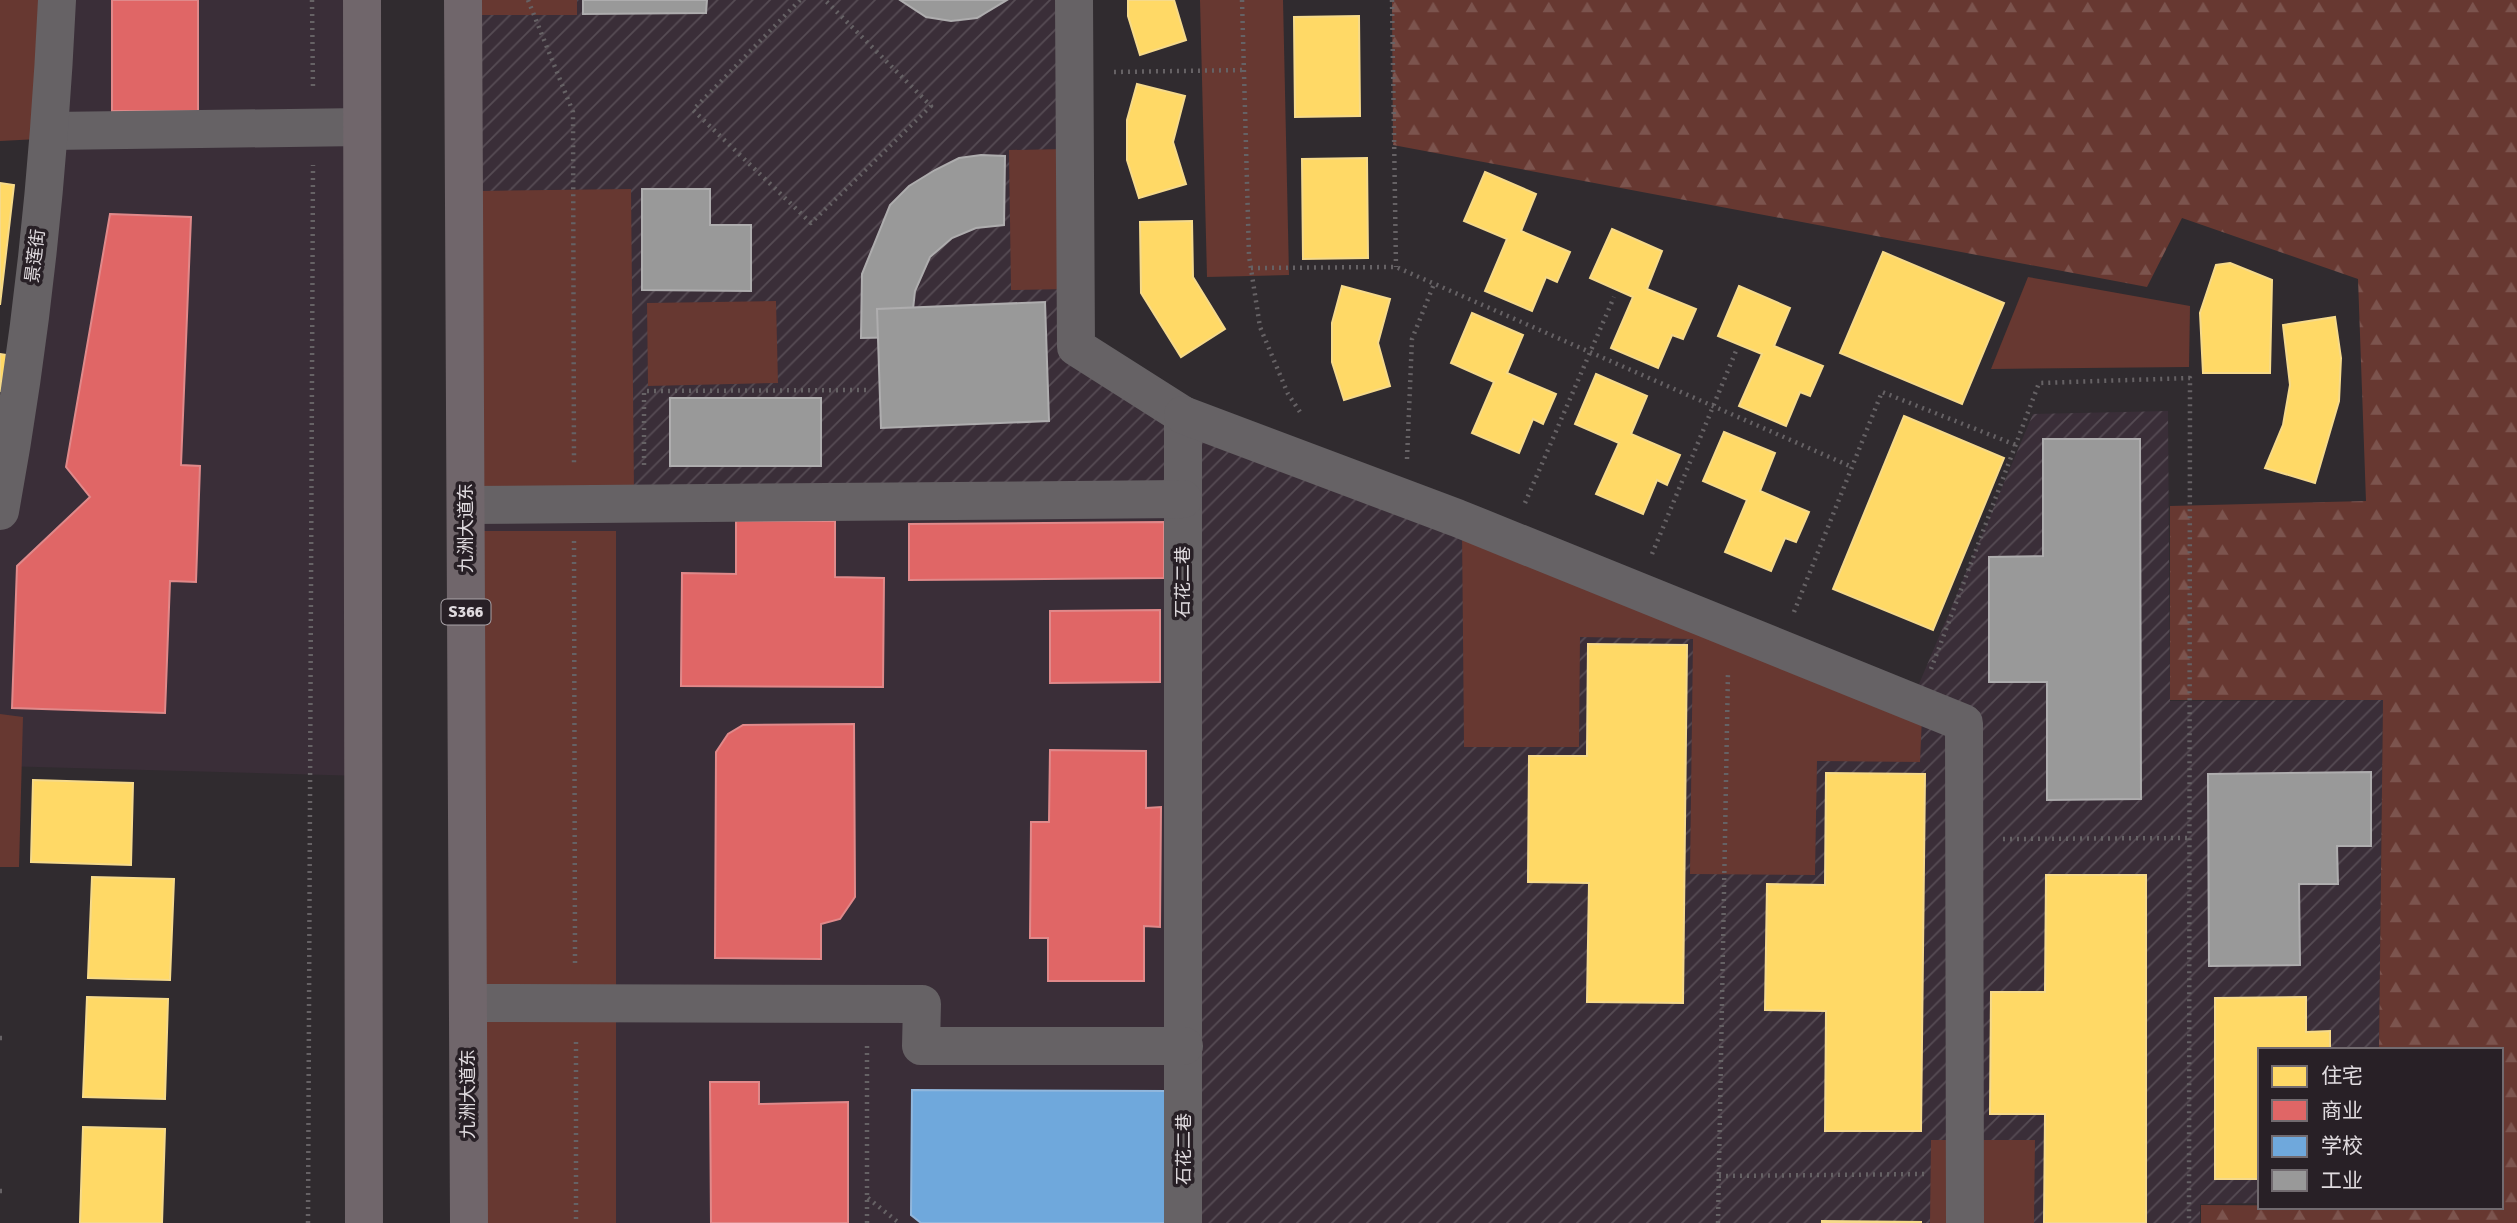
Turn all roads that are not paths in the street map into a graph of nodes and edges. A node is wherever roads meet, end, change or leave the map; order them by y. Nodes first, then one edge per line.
1 (57, 0) edge
2 (362, 0) edge
3 (463, 0) edge
4 (1074, 0) edge
5 (362, 127) junction
6 (51, 131) junction
7 (1183, 415) junction
8 (1182, 499) junction
9 (466, 505) junction
10 (0, 511) edge
11 (468, 1003) junction
12 (1184, 1046) junction
13 (364, 1223) edge
14 (469, 1223) edge
15 (1183, 1223) edge
16 (1965, 1223) edge

1 - 6 street, 景莲街
2 - 5 main road
3 - 9 main road, 九洲大道东 / S366
4 - 7 street
5 - 6 street
5 - 13 main road
6 - 10 street, 景莲街
7 - 8 street, 石花二巷
7 - 16 street
8 - 9 street
8 - 12 street, 石花二巷
9 - 11 main road, 九洲大道东 / S366
11 - 12 street
11 - 14 main road, 九洲大道东 / S366
12 - 15 street, 石花二巷

